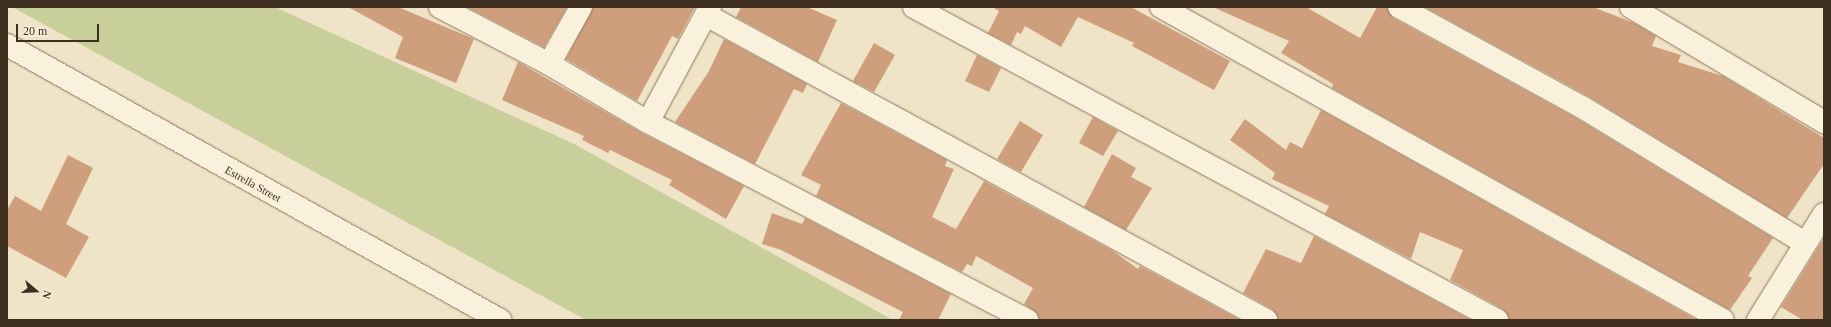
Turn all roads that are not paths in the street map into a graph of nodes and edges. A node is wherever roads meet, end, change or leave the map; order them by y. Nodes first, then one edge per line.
1 (581, 7) edge
2 (914, 7) edge
3 (1160, 7) edge
4 (1399, 7) edge
5 (454, 10) edge
6 (1644, 10) edge
7 (708, 11) edge
8 (7, 46) edge
9 (550, 64) junction
10 (1823, 118) edge
11 (648, 122) junction
12 (1824, 214) edge
13 (1805, 243) junction
14 (500, 320) edge
15 (1027, 320) edge
16 (1266, 320) edge
17 (1497, 320) edge
18 (1723, 320) edge
19 (1758, 320) edge

1 - 9 street
2 - 17 street
3 - 18 street
4 - 13 street
5 - 9 street
6 - 10 street
7 - 11 street
7 - 16 street
8 - 14 street, Estrella Street
9 - 11 street
11 - 15 street
12 - 13 street
13 - 19 street

